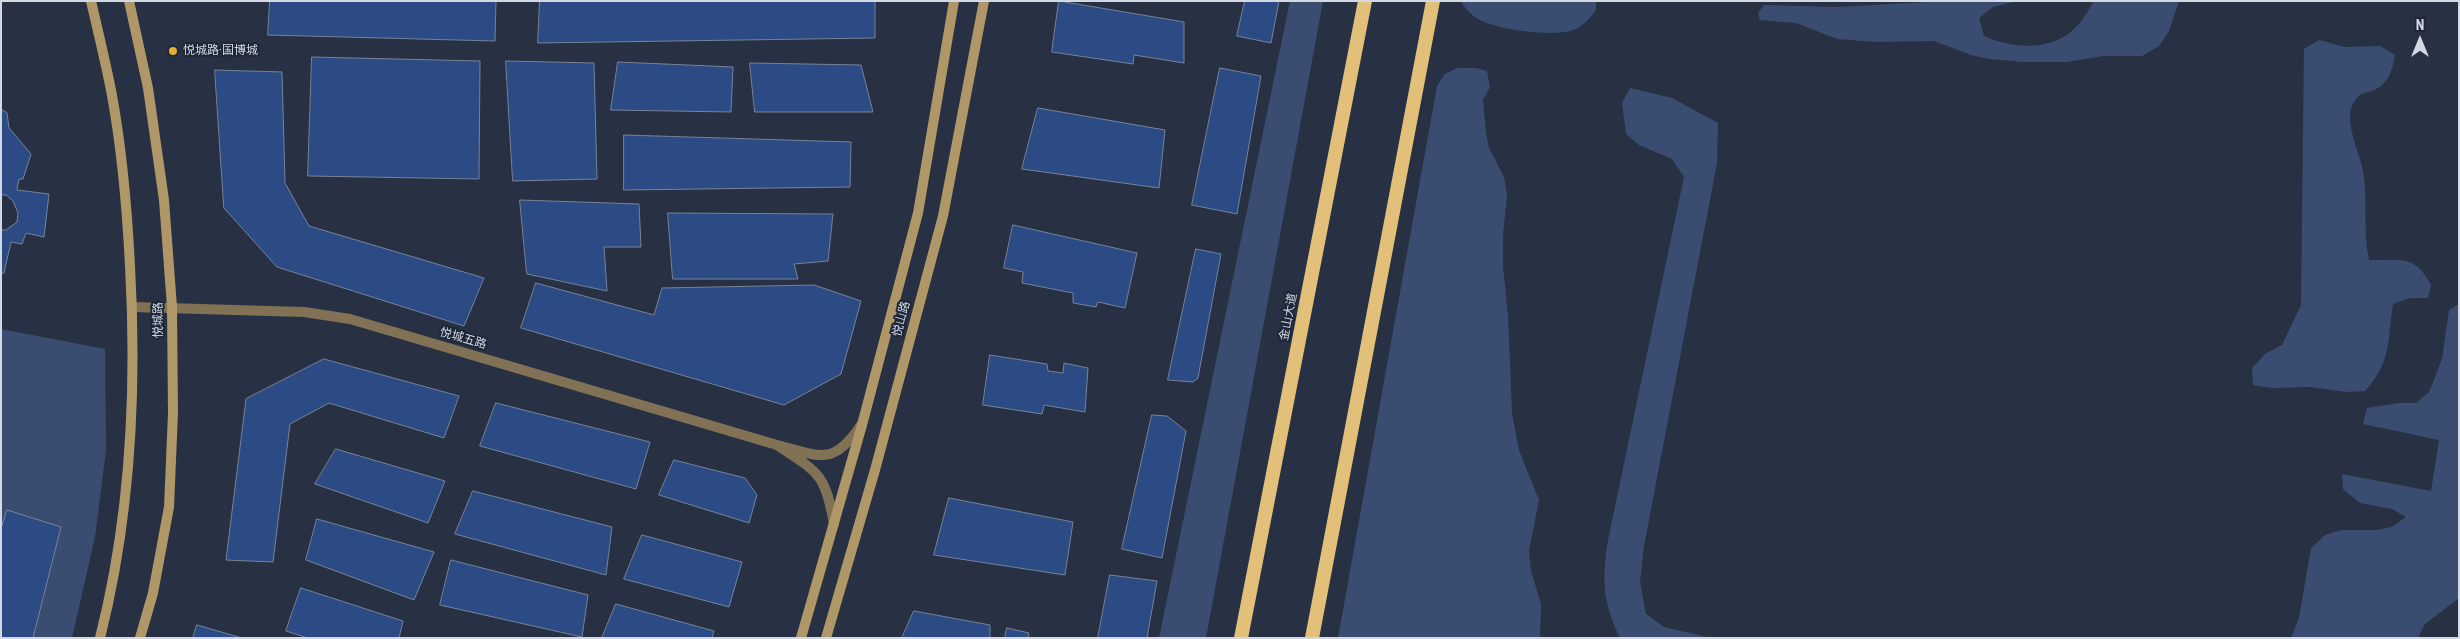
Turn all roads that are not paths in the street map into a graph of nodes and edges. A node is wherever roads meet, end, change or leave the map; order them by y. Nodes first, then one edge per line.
1 (91, 1) edge
2 (130, 1) edge
3 (954, 1) edge
4 (984, 1) edge
5 (1364, 1) edge
6 (1433, 1) edge
7 (132, 307) junction
8 (172, 307) junction
9 (862, 425) junction
10 (777, 444) junction
11 (834, 524) junction
12 (100, 638) edge
13 (140, 638) edge
14 (801, 638) edge
15 (826, 638) edge
16 (1242, 638) edge
17 (1312, 638) edge

1 - 7 main road
2 - 8 main road, 悦城路
3 - 9 main road, 悦山路
4 - 15 main road, 悦山路
5 - 16 highway, 金山大道
6 - 17 highway
7 - 8 street, 悦城五路
7 - 12 main road
8 - 10 street, 悦城五路
8 - 13 main road, 悦城路
9 - 10 street, 悦城五路
9 - 11 main road, 悦山路
10 - 11 street
11 - 14 main road, 悦山路

